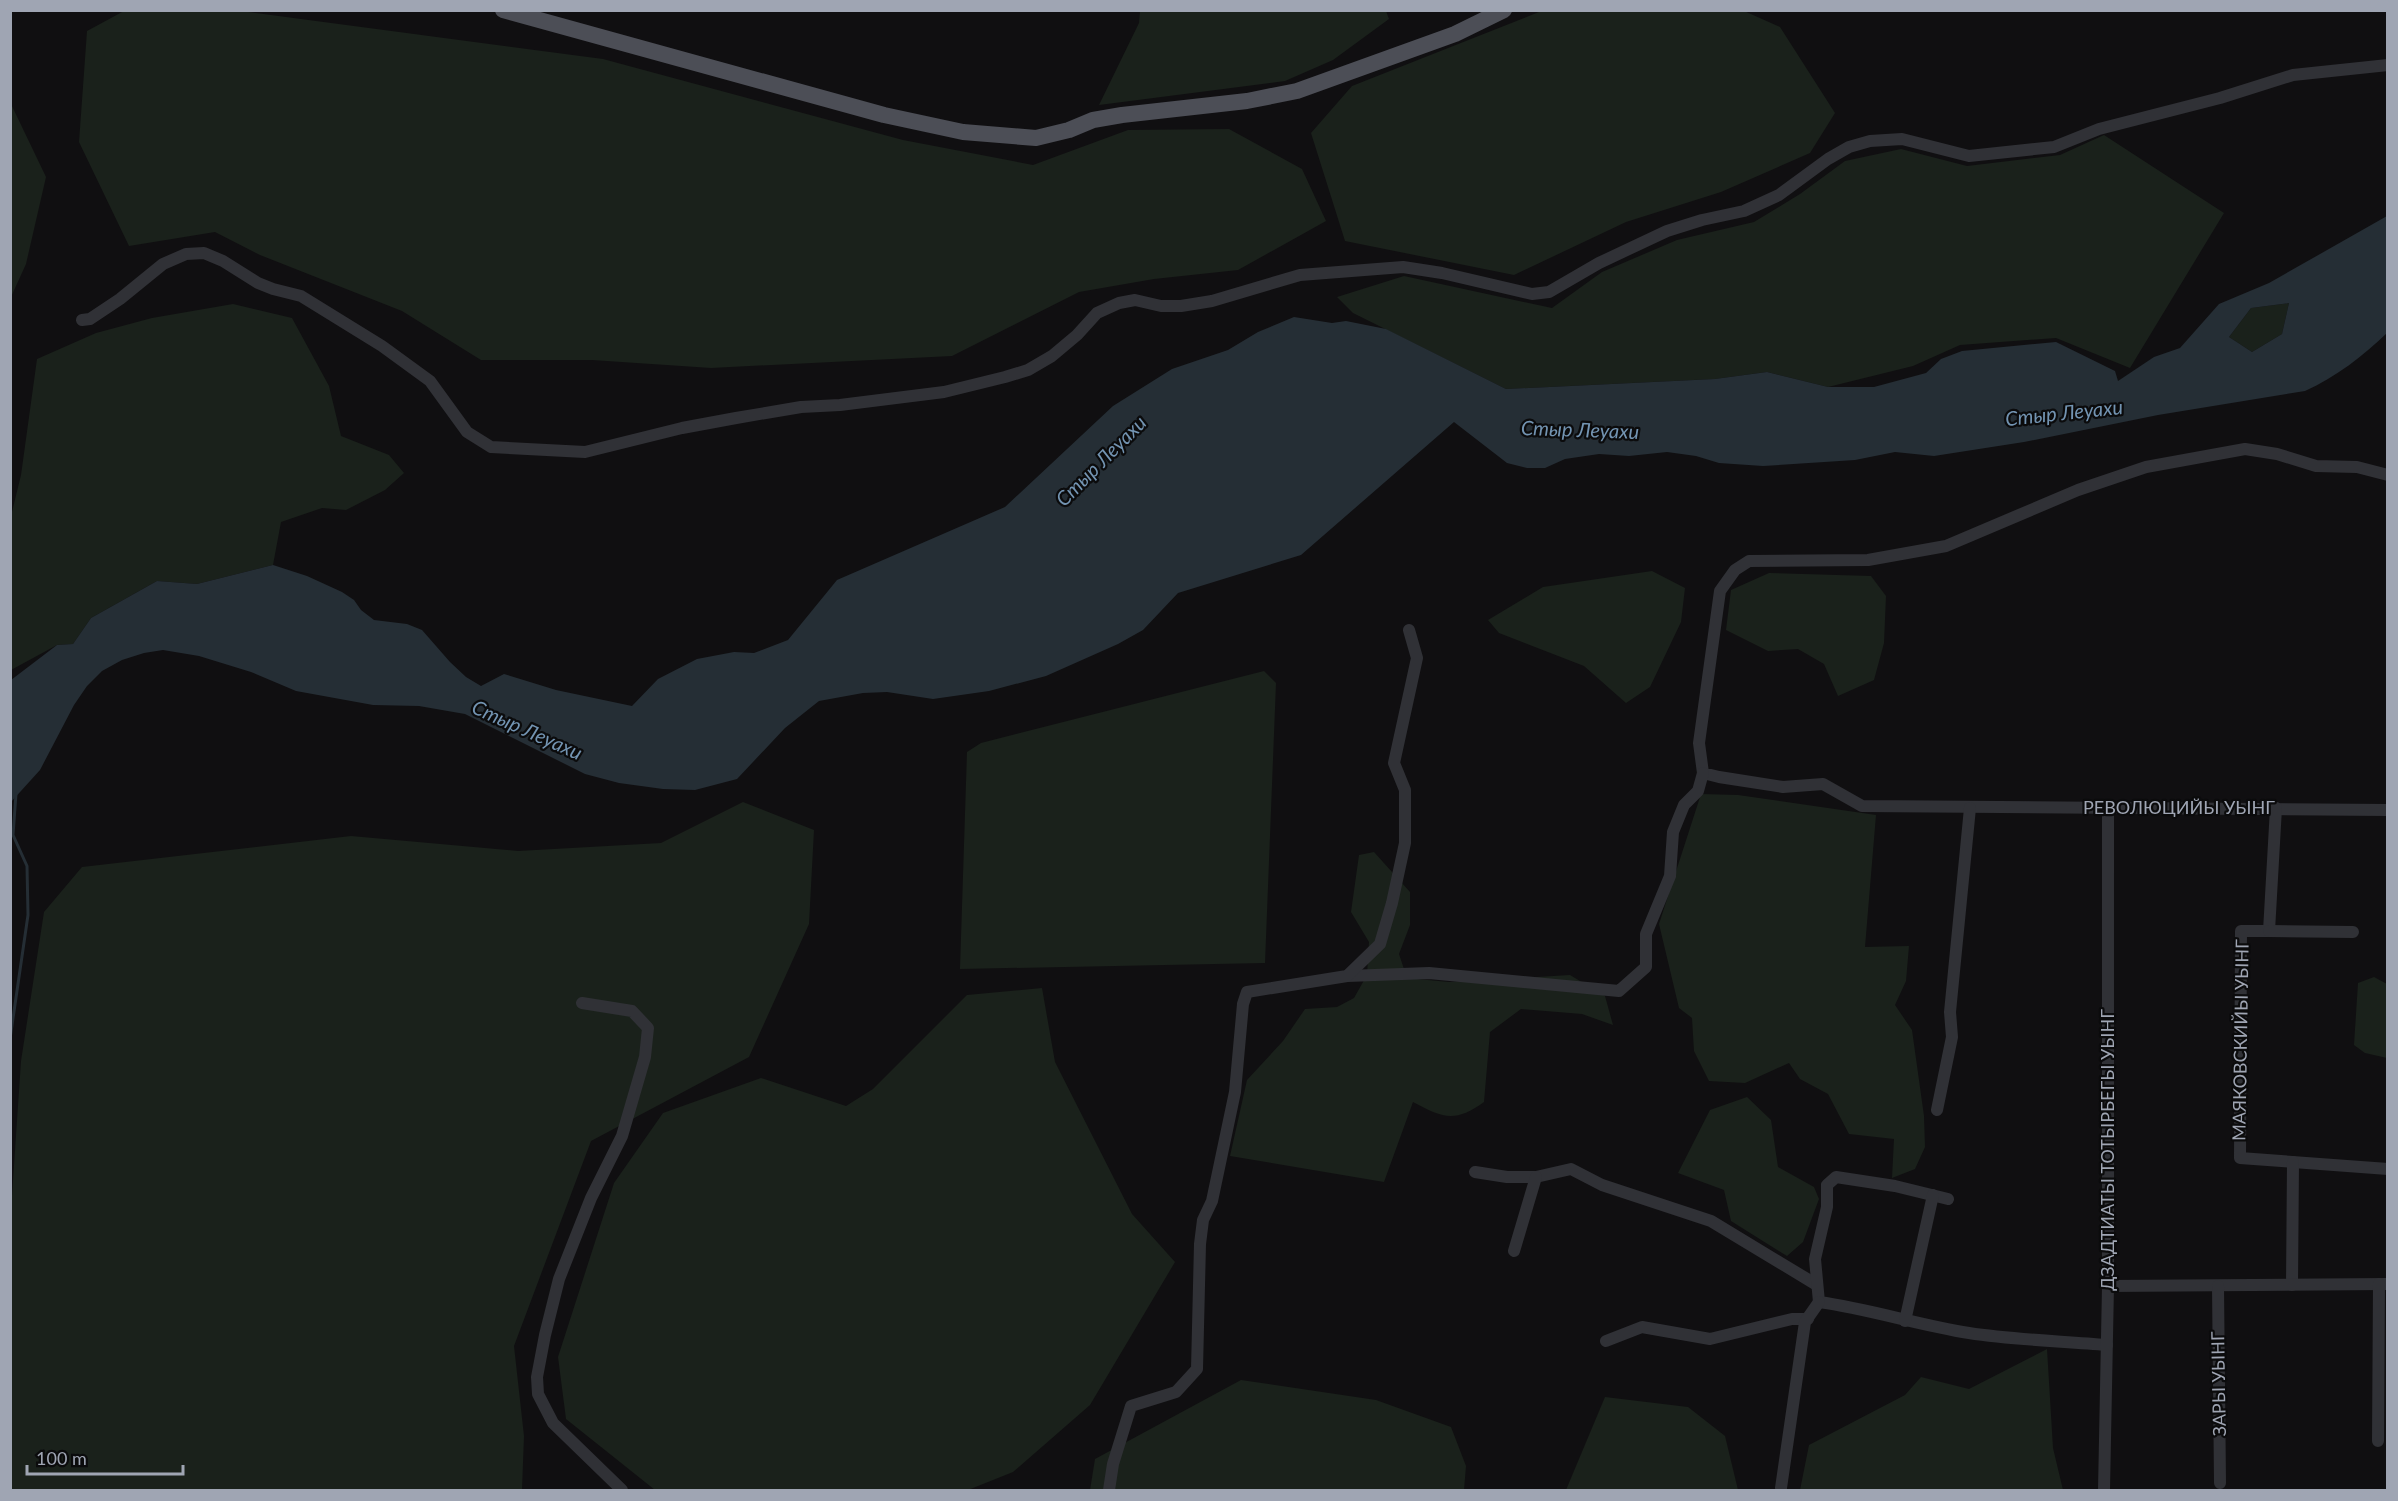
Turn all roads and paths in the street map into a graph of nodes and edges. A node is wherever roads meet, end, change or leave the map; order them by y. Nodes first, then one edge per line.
1 (503, 10) edge
2 (1504, 10) edge
3 (2388, 65) edge
4 (82, 320) dead end
5 (2388, 475) edge
6 (1409, 630) dead end
7 (1703, 773) junction
8 (1970, 808) junction
9 (2276, 808) junction
10 (2108, 809) junction
11 (2388, 810) edge
12 (2269, 931) junction
13 (2353, 933) dead end
14 (1347, 976) junction
15 (582, 1003) dead end
16 (1937, 1110) dead end
17 (2293, 1162) junction
18 (2388, 1169) edge
19 (1475, 1172) dead end
20 (1536, 1177) junction
21 (1933, 1195) junction
22 (1948, 1199) dead end
23 (1514, 1251) dead end
24 (2383, 1284) edge
25 (1817, 1285) junction
26 (2292, 1285) junction
27 (2108, 1286) junction
28 (2218, 1286) junction
29 (1820, 1302) junction
30 (1808, 1318) junction
31 (1905, 1321) junction
32 (1606, 1341) dead end
33 (2107, 1345) junction
34 (2378, 1441) dead end
35 (2220, 1483) dead end
36 (1781, 1488) dead end
37 (622, 1491) edge
38 (1109, 1491) edge
39 (2104, 1491) edge

1 - 2 main road
3 - 4 street
5 - 7 street
6 - 14 street
7 - 8 street, РЕВОЛЮЦИЙЫ УЫНГ
7 - 14 street
8 - 10 street, РЕВОЛЮЦИЙЫ УЫНГ
8 - 16 street
9 - 10 street, РЕВОЛЮЦИЙЫ УЫНГ
9 - 11 street, РЕВОЛЮЦИЙЫ УЫНГ
9 - 12 street, МАЯКОВСКИЙЫ УЫНГ
10 - 27 street, ДЗАДТИАТЫ ТОТЫРБЕГЫ УЫНГ
12 - 13 street, МАЯКОВСКИЙЫ УЫНГ
12 - 17 street, МАЯКОВСКИЙЫ УЫНГ
14 - 38 street
15 - 37 street
17 - 18 street, МАЯКОВСКИЙЫ УЫНГ
17 - 26 street
19 - 20 street
20 - 23 street
20 - 25 street
21 - 22 street
21 - 25 street
21 - 31 street
24 - 26 street
24 - 34 street
25 - 29 street
26 - 28 street
27 - 28 street
27 - 33 street, ДЗАДТИАТЫ ТОТЫРБЕГЫ УЫНГ
28 - 35 street, ЗАРЫ УЫНГ
29 - 30 street
29 - 31 street
30 - 32 street
30 - 36 street
31 - 33 street
33 - 39 street, ДЗАДТИАТЫ ТОТЫРБЕГЫ УЫНГ

